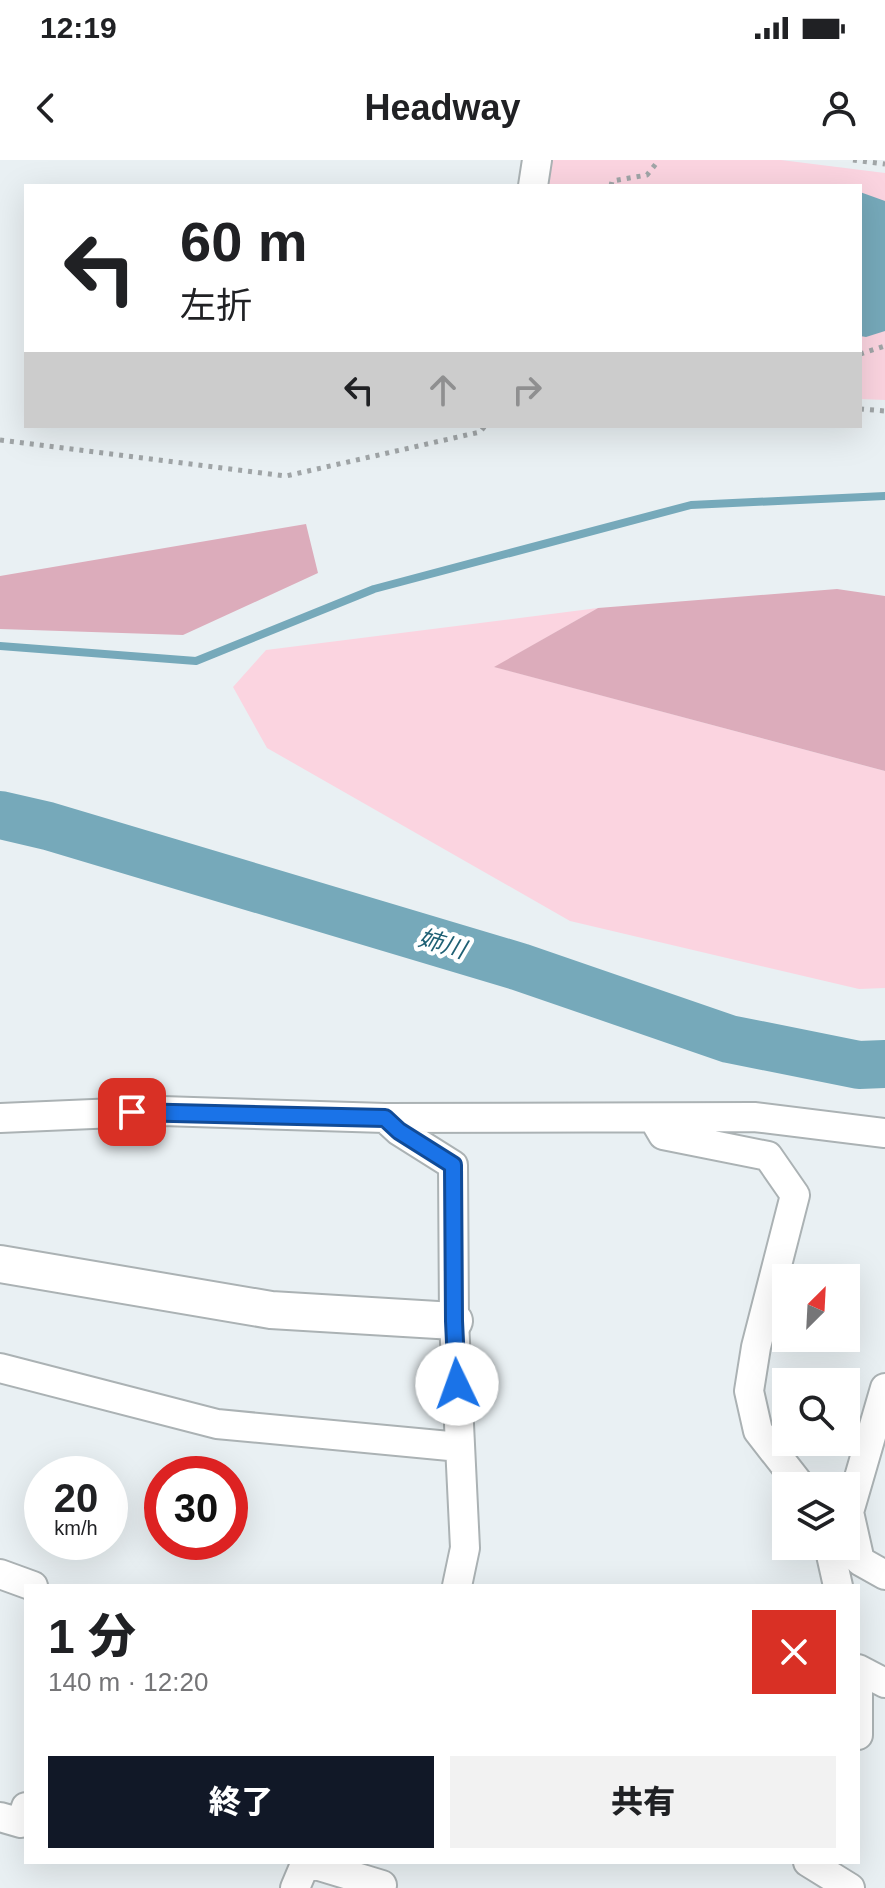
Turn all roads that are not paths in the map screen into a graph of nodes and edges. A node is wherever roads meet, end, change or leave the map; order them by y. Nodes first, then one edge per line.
1 (537, 160) edge
2 (533, 184) edge
3 (0, 1118) edge
4 (385, 1118) junction
5 (653, 1118) junction
6 (885, 1133) edge
7 (1, 1267) edge
8 (454, 1321) junction
9 (0, 1368) edge
10 (885, 1388) edge
11 (460, 1447) junction
12 (876, 1448) edge
13 (790, 1472) edge
14 (832, 1560) edge
15 (0, 1574) edge
16 (885, 1575) edge
17 (28, 1584) edge
18 (457, 1584) edge
19 (838, 1584) edge
20 (860, 1670) edge
21 (885, 1683) edge
22 (24, 1813) edge
23 (0, 1817) edge
24 (305, 1864) edge
25 (316, 1864) edge
26 (813, 1869) edge
27 (383, 1878) edge
28 (295, 1888) edge
29 (850, 1888) edge

1 - 2 street
3 - 4 street
4 - 5 street
4 - 8 street
5 - 6 street
5 - 13 street
7 - 8 street
8 - 11 street
9 - 11 street
10 - 12 street
11 - 18 street
12 - 16 street
14 - 19 street
15 - 17 street
20 - 21 street
22 - 23 street
24 - 28 street
25 - 27 street
26 - 29 street

